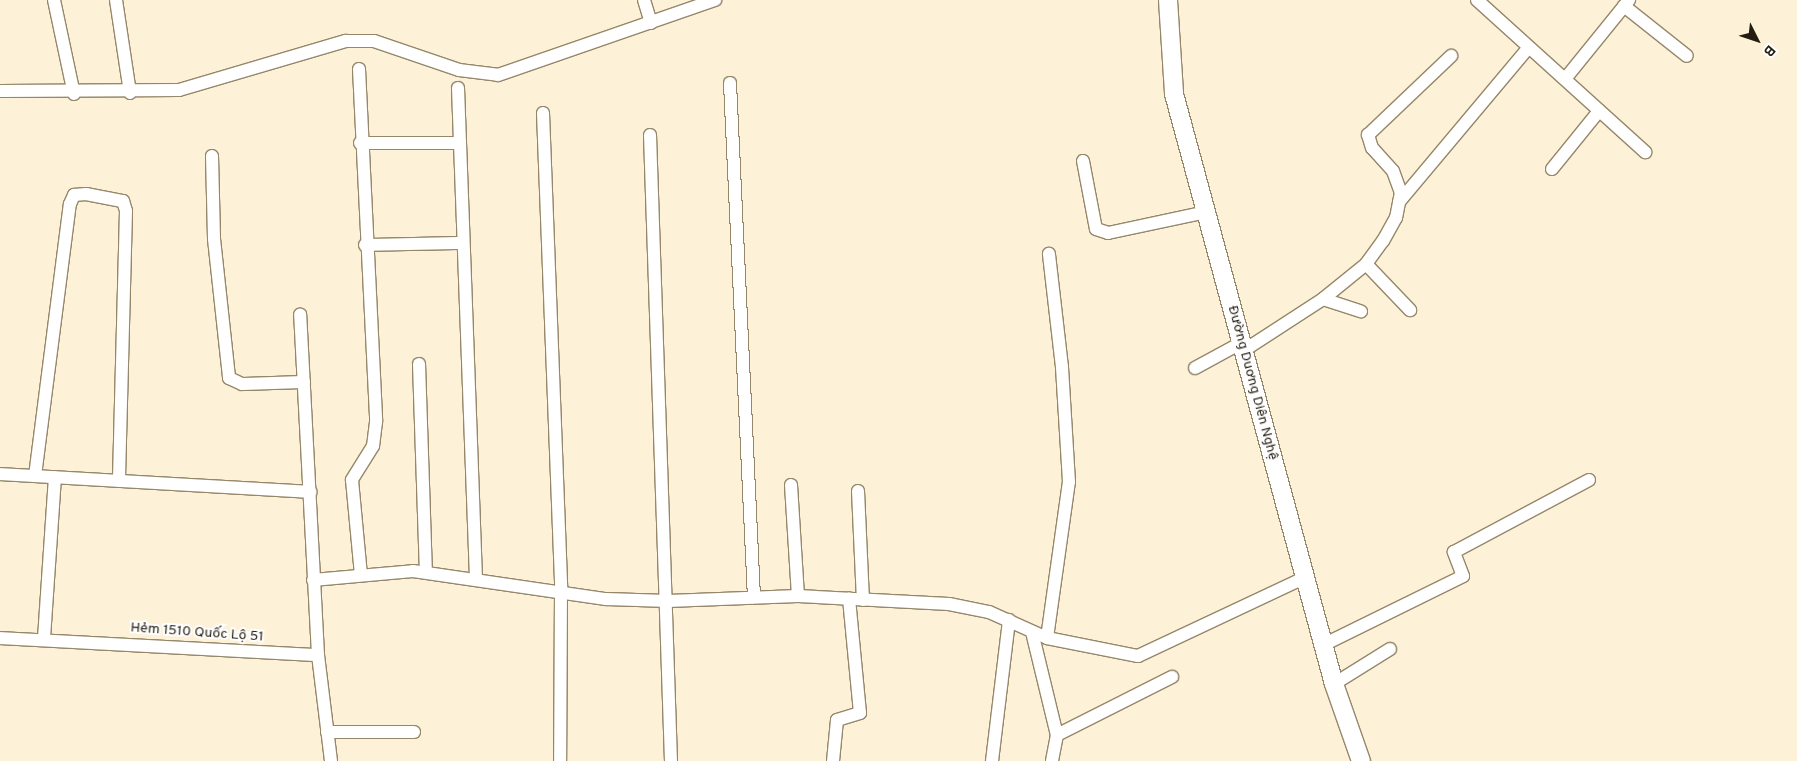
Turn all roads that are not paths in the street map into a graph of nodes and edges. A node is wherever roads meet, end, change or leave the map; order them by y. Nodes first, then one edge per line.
1 (54, 0) edge
2 (116, 0) edge
3 (644, 0) edge
4 (715, 0) edge
5 (1168, 0) edge
6 (1477, 0) edge
7 (1626, 3) edge
8 (651, 23) junction
9 (1529, 47) junction
10 (1451, 56) dead end
11 (1687, 56) dead end
12 (359, 69) dead end
13 (1565, 79) junction
14 (730, 84) dead end
15 (458, 88) dead end
16 (0, 91) edge
17 (130, 93) junction
18 (74, 94) junction
19 (1599, 111) junction
20 (543, 113) dead end
21 (650, 135) dead end
22 (360, 143) junction
23 (460, 143) junction
24 (1646, 152) dead end
25 (212, 156) dead end
26 (1083, 161) dead end
27 (1552, 169) dead end
28 (1398, 203) junction
29 (1206, 212) junction
30 (463, 243) junction
31 (365, 245) junction
32 (1049, 254) dead end
33 (1366, 264) junction
34 (1323, 299) junction
35 (1410, 310) dead end
36 (1361, 311) dead end
37 (300, 314) dead end
38 (1242, 347) junction
39 (419, 364) dead end
40 (1195, 368) dead end
41 (304, 382) junction
42 (0, 474) edge
43 (34, 476) junction
44 (56, 477) junction
45 (1589, 480) dead end
46 (119, 481) junction
47 (792, 485) dead end
48 (858, 491) dead end
49 (310, 492) junction
50 (426, 572) junction
51 (361, 576) junction
52 (476, 577) junction
53 (1304, 578) junction
54 (313, 580) junction
55 (561, 592) junction
56 (798, 596) junction
57 (754, 597) junction
58 (849, 599) junction
59 (863, 600) junction
60 (668, 602) junction
61 (1009, 620) junction
62 (1032, 632) junction
63 (0, 638) edge
64 (44, 638) junction
65 (1047, 638) junction
66 (1323, 645) junction
67 (1390, 649) dead end
68 (318, 655) junction
69 (1172, 677) dead end
70 (1334, 684) junction
71 (327, 732) junction
72 (414, 732) dead end
73 (1057, 735) junction
74 (330, 761) edge
75 (560, 761) edge
76 (671, 761) edge
77 (833, 761) edge
78 (992, 761) edge
79 (1052, 761) edge
80 (1361, 761) edge

1 - 18 street
2 - 17 street
3 - 8 street
4 - 8 street
5 - 29 street, Đường Duơng Diên Nghệ
6 - 9 street
7 - 11 street
7 - 13 street
8 - 17 street
9 - 13 street
9 - 28 street
10 - 28 street
12 - 22 street
13 - 19 street
14 - 57 street
15 - 23 street
16 - 18 street
17 - 18 street
19 - 24 street
19 - 27 street
20 - 55 street
21 - 60 street
22 - 23 street
22 - 31 street
23 - 30 street
25 - 41 street
26 - 29 street
28 - 33 street
29 - 38 street, Đường Duơng Diên Nghệ
30 - 31 street
30 - 52 street
31 - 51 street
32 - 65 street
33 - 34 street
33 - 35 street
34 - 36 street
34 - 38 street
37 - 41 street
38 - 40 street
38 - 53 street, Đường Duơng Diên Nghệ
39 - 50 street
41 - 49 street
42 - 43 street
43 - 44 street
43 - 46 street
44 - 46 street
44 - 64 street
45 - 66 street
46 - 49 street
47 - 56 street
48 - 59 street
49 - 54 street
50 - 51 street
50 - 52 street
51 - 54 street
52 - 55 street
53 - 65 street
53 - 66 street, Đường Duơng Diên Nghệ
54 - 68 street
55 - 60 street
55 - 75 street
56 - 57 street
56 - 58 street
57 - 60 street
58 - 59 street
58 - 77 street
59 - 61 street
60 - 76 street
61 - 62 street
61 - 78 street
62 - 65 street
62 - 73 street
63 - 64 street, Hẻm 1510 Quốc Lộ 51
64 - 68 street, Hẻm 1510 Quốc Lộ 51
66 - 70 street, Đường Duơng Diên Nghệ
67 - 70 street
68 - 71 street
69 - 73 street
70 - 80 street, Đường Duơng Diên Nghệ
71 - 72 street
71 - 74 street
73 - 79 street

